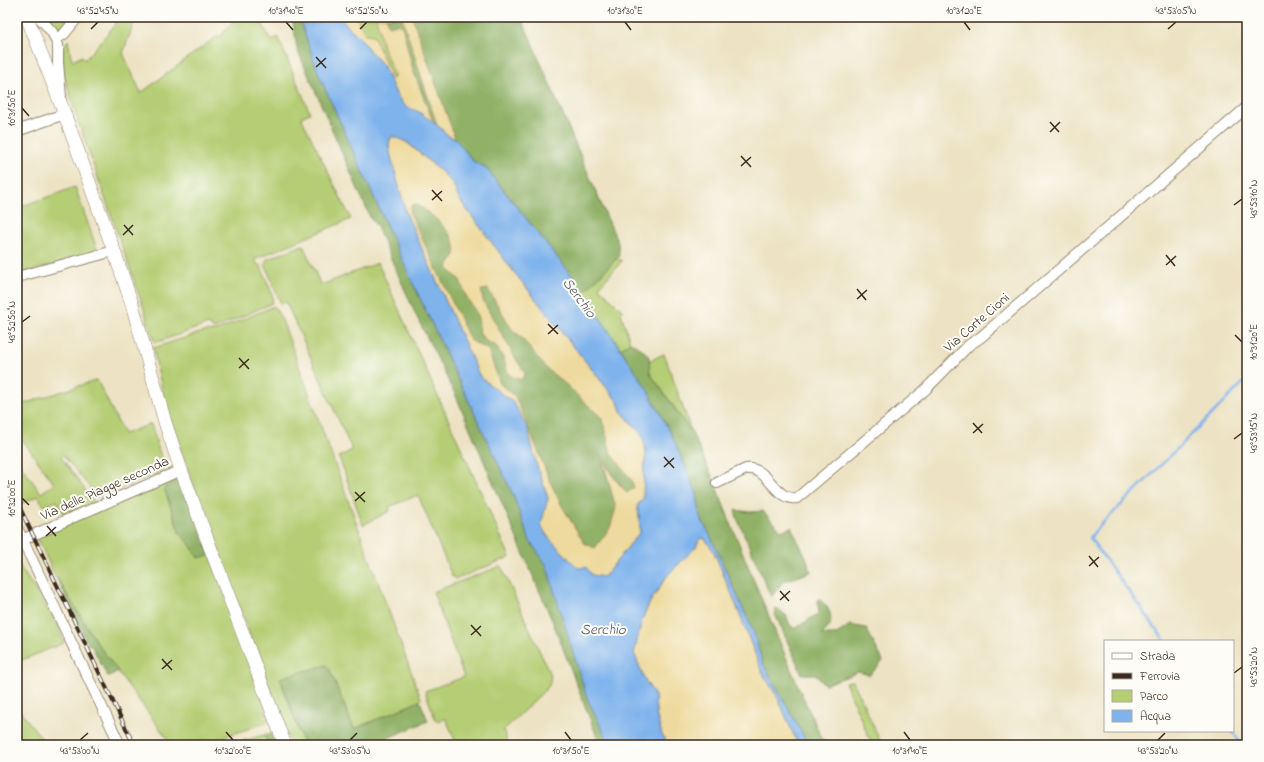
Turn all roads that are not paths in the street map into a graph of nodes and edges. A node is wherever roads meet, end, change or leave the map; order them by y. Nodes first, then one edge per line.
1 (27, 17) edge
2 (39, 17) edge
3 (78, 17) edge
4 (56, 39) junction
5 (1247, 107) edge
6 (63, 111) junction
7 (17, 131) edge
8 (114, 251) junction
9 (17, 277) edge
10 (181, 470) junction
11 (716, 484) dead end
12 (17, 528) edge
13 (20, 541) edge
14 (120, 745) edge
15 (285, 745) edge

1 - 6 main road
2 - 4 street
3 - 4 street
4 - 6 street
5 - 11 street, Via Corte Cioni
6 - 7 street
6 - 8 main road
8 - 9 street
8 - 10 main road
10 - 13 street, Via delle Piagge seconda
10 - 15 main road
12 - 13 street
13 - 14 street

